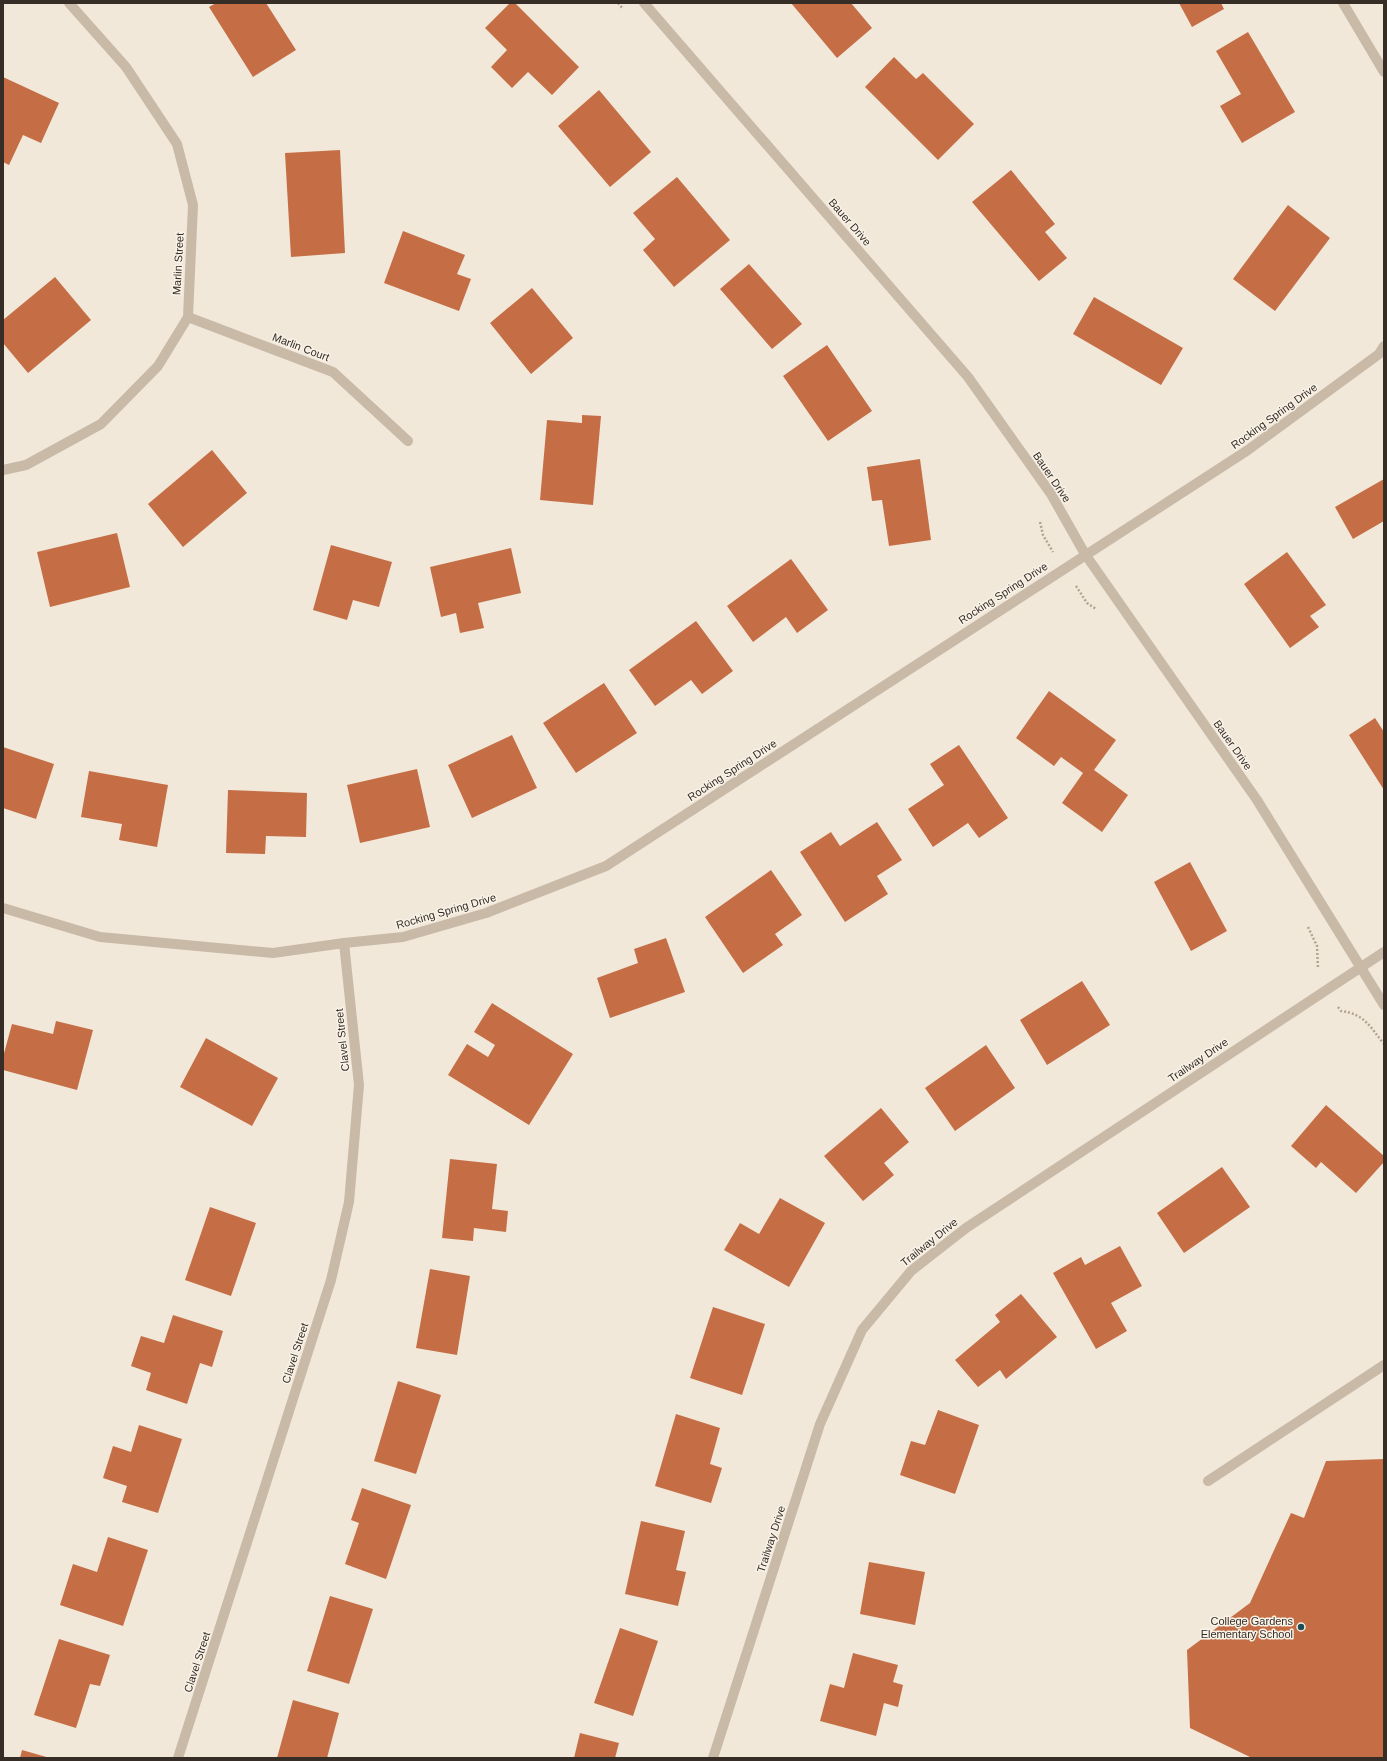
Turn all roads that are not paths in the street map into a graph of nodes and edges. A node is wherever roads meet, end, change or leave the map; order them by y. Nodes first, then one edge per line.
1 (69, 3) edge
2 (644, 3) edge
3 (1343, 3) edge
4 (1384, 72) edge
5 (188, 317) junction
6 (1384, 346) edge
7 (408, 441) dead end
8 (3, 470) edge
9 (1085, 554) junction
10 (3, 908) edge
11 (344, 942) junction
12 (1384, 952) edge
13 (1359, 968) junction
14 (1384, 1005) edge
15 (1384, 1365) edge
16 (1208, 1481) dead end
17 (178, 1758) edge
18 (713, 1758) edge

1 - 5 street, Marlin Street
2 - 9 street, Bauer Drive
3 - 4 street
5 - 7 street, Marlin Court
5 - 8 street, Marlin Street
6 - 9 street, Rocking Spring Drive
9 - 11 street, Rocking Spring Drive
9 - 13 street, Bauer Drive
10 - 11 street, Rocking Spring Drive
11 - 17 street, Clavel Street
12 - 13 street, Trailway Drive
13 - 14 street, Bauer Drive
13 - 18 street, Trailway Drive
15 - 16 street

